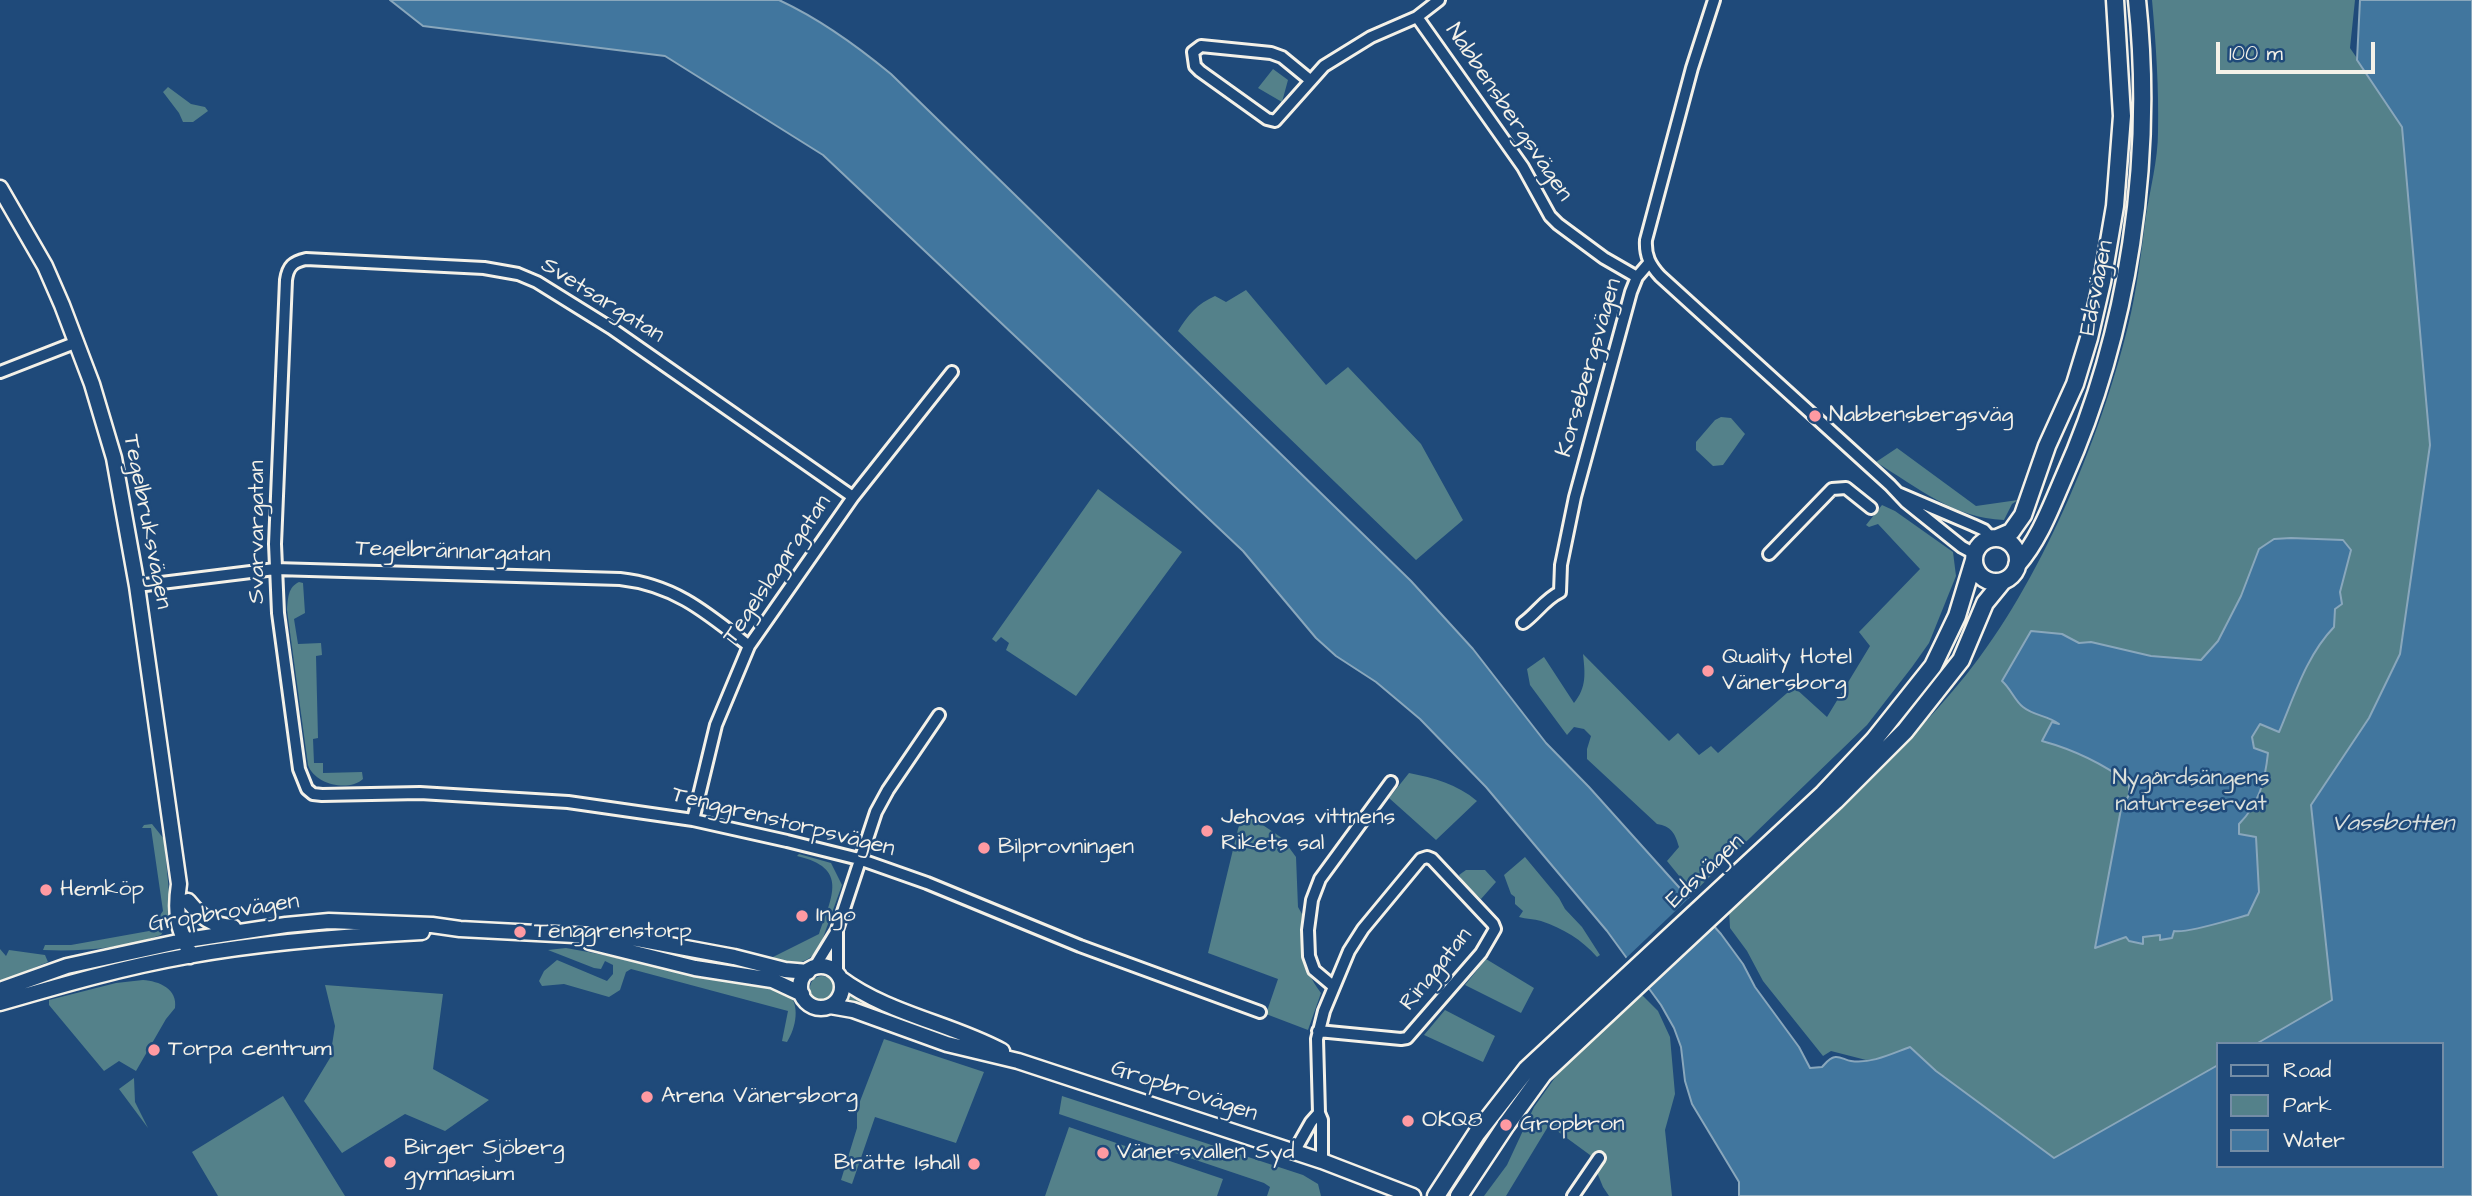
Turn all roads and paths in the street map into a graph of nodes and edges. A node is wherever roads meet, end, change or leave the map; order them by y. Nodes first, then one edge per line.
1 (1439, 0) edge
2 (1714, 0) edge
3 (2115, 0) edge
4 (2137, 0) edge
5 (1418, 17) junction
6 (1310, 79) junction
7 (0, 188) edge
8 (1649, 263) junction
9 (290, 266) joint
10 (1637, 277) junction
11 (77, 342) junction
12 (0, 372) edge
13 (952, 372) dead end
14 (1898, 492) junction
15 (852, 497) junction
16 (1871, 508) dead end
17 (1994, 539) junction
18 (1769, 554) dead end
19 (1975, 557) junction
20 (2017, 565) junction
21 (275, 569) junction
22 (2003, 581) junction
23 (137, 586) junction
24 (1522, 623) dead end
25 (749, 646) junction
26 (939, 715) dead end
27 (1391, 782) dead end
28 (313, 794) joint
29 (693, 820) junction
30 (859, 859) junction
31 (178, 884) junction
32 (1721, 899) junction
33 (188, 901) junction
34 (255, 929) junction
35 (460, 929) junction
36 (837, 930) junction
37 (554, 933) junction
38 (187, 940) junction
39 (190, 956) junction
40 (811, 970) junction
41 (839, 976) junction
42 (1333, 986) junction
43 (0, 990) edge
44 (802, 994) junction
45 (1614, 998) junction
46 (0, 1003) edge
47 (830, 1006) junction
48 (1260, 1012) dead end
49 (1318, 1031) junction
50 (1018, 1060) junction
51 (1319, 1113) junction
52 (1294, 1152) junction
53 (1599, 1158) dead end
54 (1322, 1161) junction
55 (1413, 1196) edge
56 (1436, 1196) edge
57 (1459, 1196) edge
58 (1573, 1196) edge

1 - 5 street, Nabbensbergsvägen
2 - 8 street, Korsebergsvägen
3 - 17 main road, Edsvägen
4 - 20 main road, Edsvägen
5 - 6 street, Nabbensbergsvägen
5 - 10 street, Nabbensbergsvägen
6 - 6 street, Nabbensbergsvägen
7 - 11 street, Tegelbruksvägen
8 - 10 street, Korsebergsvägen
8 - 14 street
9 - 15 street, Svetsargatan
9 - 21 street, Svarvargatan
10 - 24 street, Korsebergsvägen
11 - 12 street
11 - 23 street, Tegelbruksvägen
13 - 15 street, Tegelslagargatan
14 - 17 street
14 - 19 street
15 - 25 street, Tegelslagargatan
16 - 18 street
17 - 19 main road, Edsvägen
17 - 20 main road
19 - 22 main road
19 - 32 main road, Edsvägen
20 - 22 main road, Edsvägen
21 - 23 street, Tegelbrännargatan
21 - 25 street, Tegelbrännargatan
21 - 28 street, Svarvargatan
22 - 32 main road, Edsvägen
23 - 31 street, Tegelbruksvägen
25 - 29 street, Tegelslagargatan
26 - 30 street
27 - 42 street
28 - 29 street, Tenggrenstorpsvägen
29 - 30 street, Tenggrenstorpsvägen
30 - 36 street
30 - 48 street, Tenggrenstorpsvägen
31 - 33 street, Tegelbruksvägen
31 - 38 street, Tegelbruksvägen
32 - 45 main road, Edsvägen
33 - 34 street
33 - 38 street, Tegelbruksvägen
34 - 35 street, Gropbrovägen
34 - 38 street, Gropbrovägen
35 - 37 street, Gropbrovägen
35 - 39 street, Gropbrovägen
36 - 40 street
36 - 41 street
37 - 40 street, Gropbrovägen
37 - 44 street, Gropbrovägen
38 - 39 street, Tegelbruksvägen
38 - 43 street, Gropbrovägen
39 - 46 street, Gropbrovägen
40 - 41 street
40 - 44 street
41 - 47 street
41 - 50 street, Gropbrovägen
42 - 49 street, Ringgatan
42 - 49 street, Ringgatan
44 - 47 street
45 - 56 main road, Edsvägen
45 - 57 main road, Edsvägen
47 - 50 street, Gropbrovägen
49 - 51 street, Ringgatan
50 - 52 street, Gropbrovägen
51 - 52 street
51 - 54 street, Ringgatan
52 - 54 street, Gropbrovägen
53 - 58 street
54 - 55 street, Gropbrovägen

